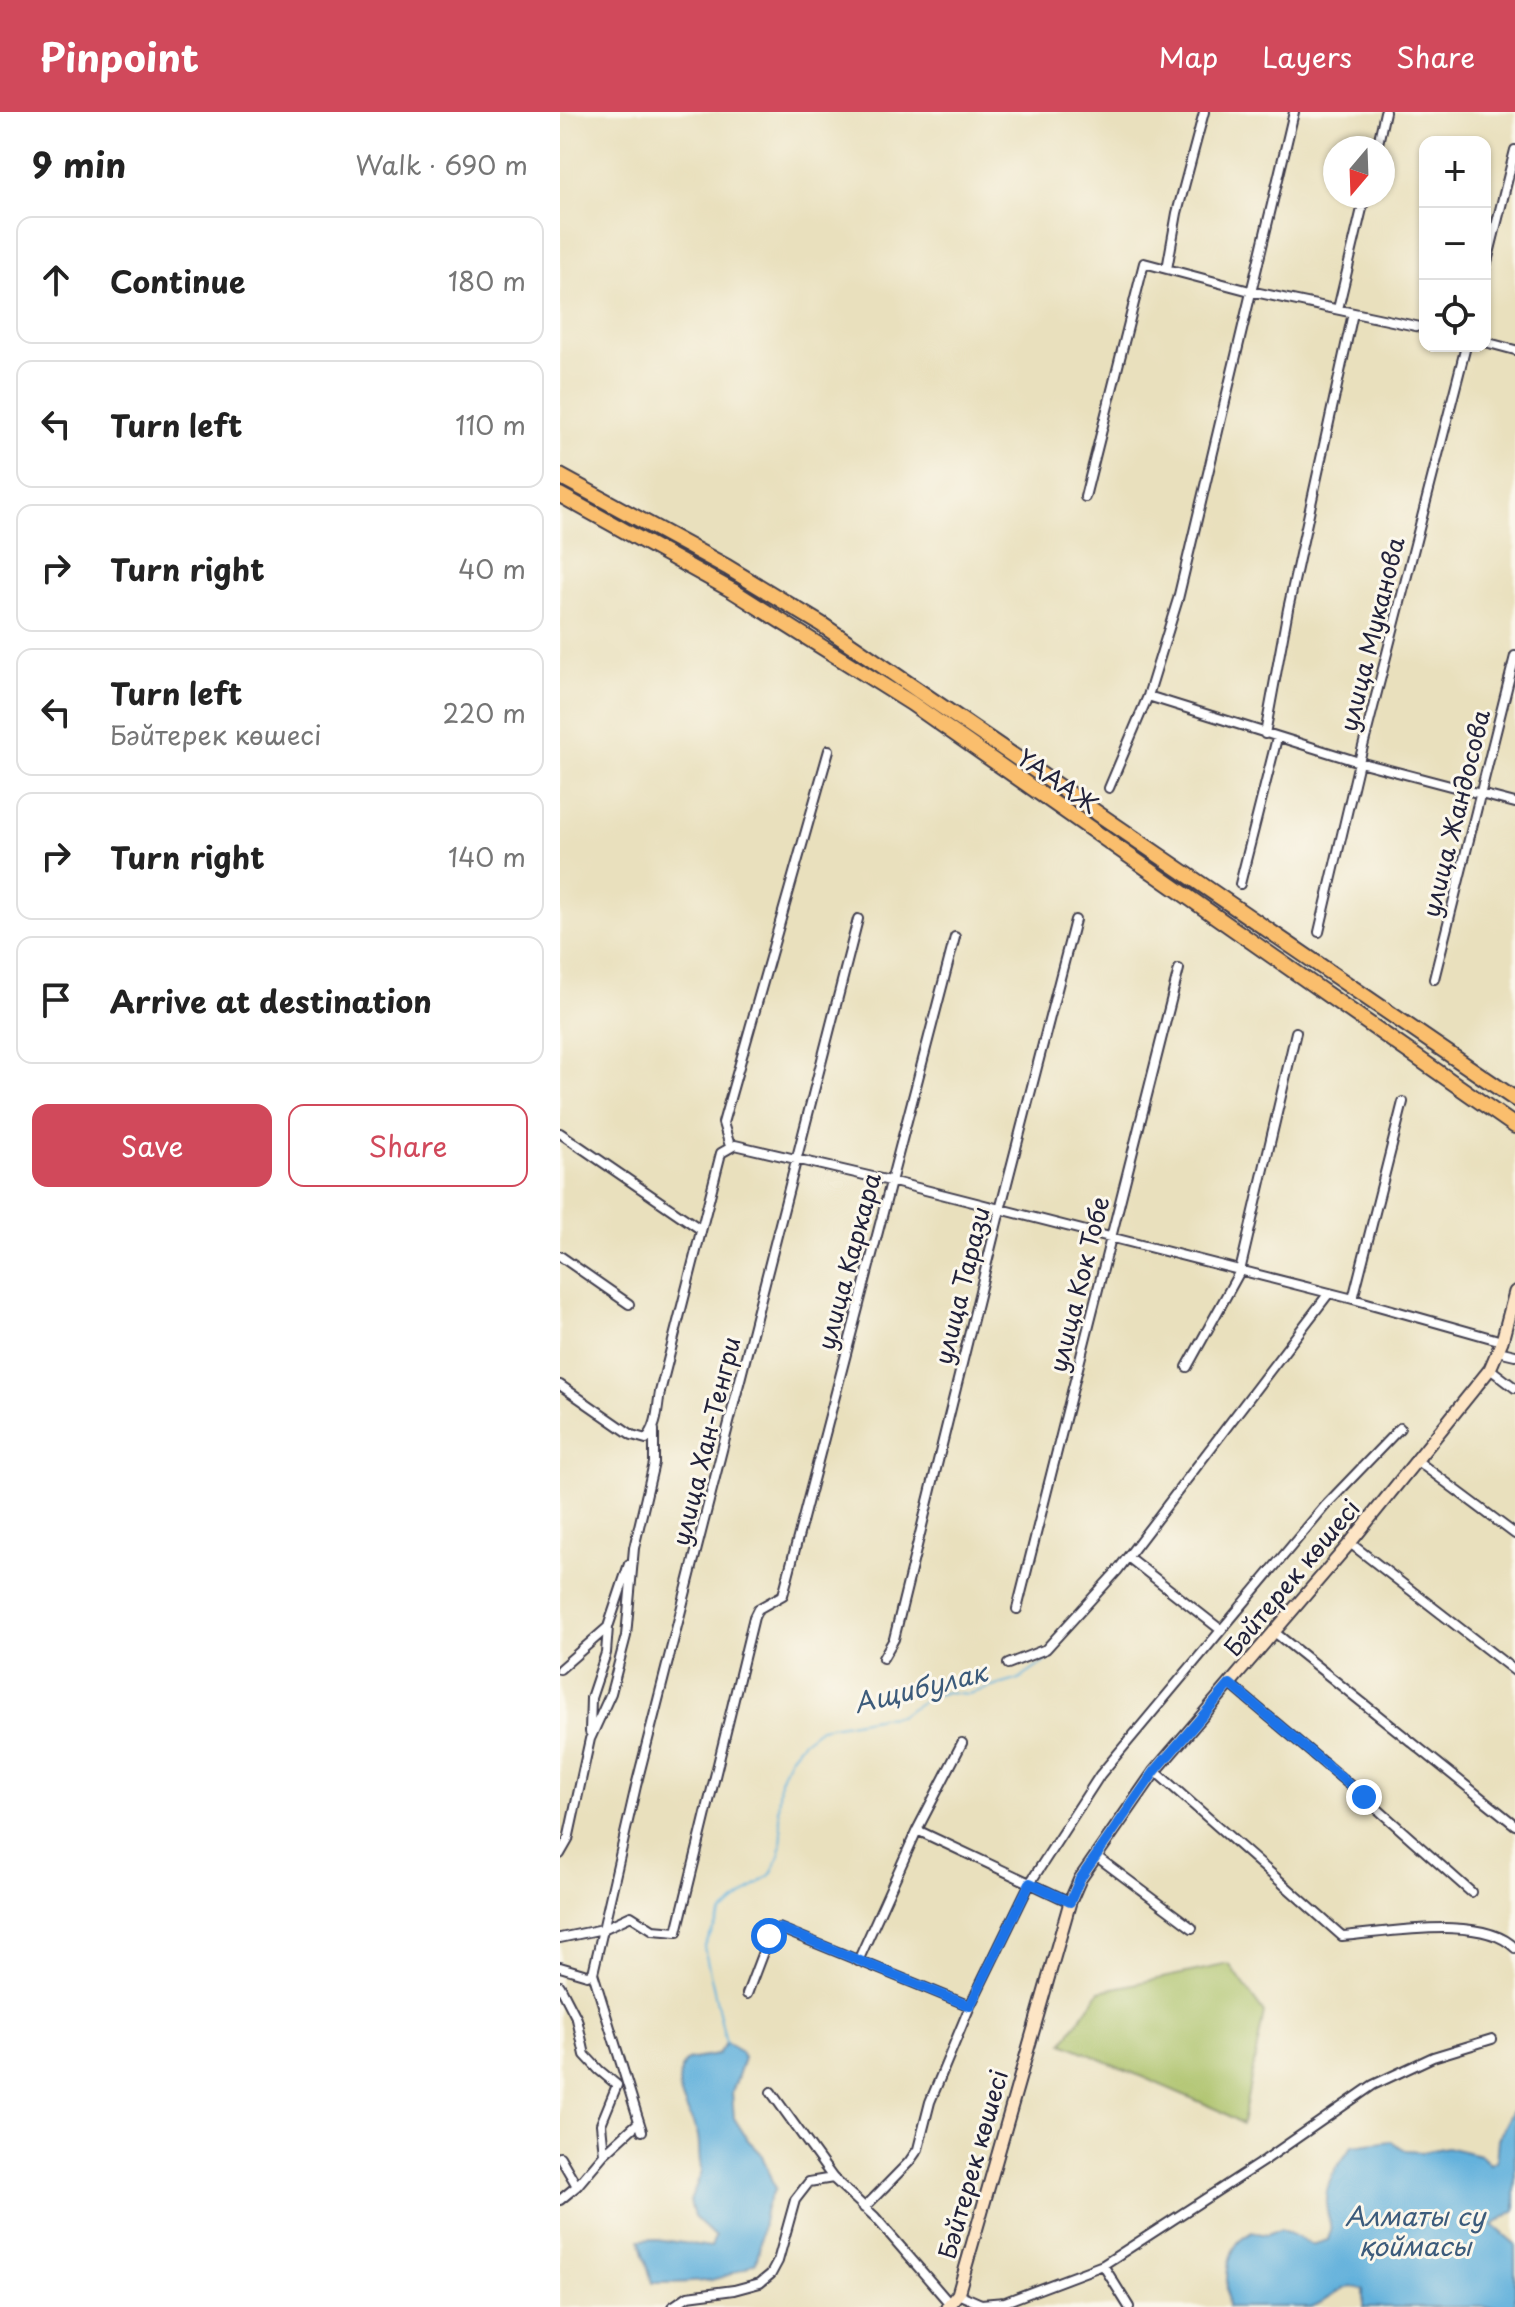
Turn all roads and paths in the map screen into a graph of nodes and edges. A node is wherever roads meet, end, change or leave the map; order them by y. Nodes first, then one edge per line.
1 (1204, 112) edge
2 (1294, 112) edge
3 (1385, 112) edge
4 (1380, 136) edge
5 (1515, 150) edge
6 (1362, 208) edge
7 (1491, 246) edge
8 (1167, 269) junction
9 (1250, 291) junction
10 (1338, 309) junction
11 (1353, 313) junction
12 (1419, 327) edge
13 (1491, 344) edge
14 (1515, 350) edge
15 (1464, 352) edge
16 (560, 476) edge
17 (560, 495) edge
18 (1085, 497) dead end
19 (1515, 656) edge
20 (1148, 696) junction
21 (1265, 734) junction
22 (1277, 738) junction
23 (829, 750) dead end
24 (1359, 762) junction
25 (1109, 788) dead end
26 (1481, 795) junction
27 (1515, 803) edge
28 (1240, 884) dead end
29 (858, 919) dead end
30 (1075, 920) dead end
31 (1319, 932) dead end
32 (955, 937) dead end
33 (1179, 969) dead end
34 (1434, 979) dead end
35 (1296, 1032) dead end
36 (1514, 1098) edge
37 (1403, 1102) dead end
38 (1515, 1126) edge
39 (560, 1133) edge
40 (730, 1146) junction
41 (797, 1159) junction
42 (890, 1181) junction
43 (1000, 1210) junction
44 (700, 1229) junction
45 (1110, 1238) junction
46 (560, 1256) edge
47 (1240, 1271) junction
48 (1515, 1292) edge
49 (1329, 1293) junction
50 (1353, 1299) junction
51 (629, 1304) dead end
52 (1500, 1346) junction
53 (1515, 1355) edge
54 (1187, 1367) dead end
55 (1490, 1369) junction
56 (560, 1385) edge
57 (1515, 1388) edge
58 (1400, 1428) dead end
59 (654, 1429) junction
60 (1416, 1460) junction
61 (1515, 1534) edge
62 (1350, 1543) junction
63 (634, 1548) junction
64 (1128, 1557) junction
65 (1017, 1609) dead end
66 (608, 1627) junction
67 (1221, 1630) junction
68 (1273, 1631) junction
69 (883, 1658) dead end
70 (1008, 1664) dead end
71 (560, 1669) edge
72 (1515, 1671) edge
73 (1230, 1684) junction
74 (590, 1739) junction
75 (962, 1743) dead end
76 (1155, 1771) junction
77 (1515, 1825) edge
78 (917, 1830) junction
79 (563, 1842) edge
80 (560, 1854) edge
81 (1096, 1856) junction
82 (1030, 1883) junction
83 (1471, 1892) dead end
84 (1070, 1902) junction
85 (1192, 1928) dead end
86 (603, 1929) junction
87 (560, 1938) edge
88 (1515, 1948) edge
89 (858, 1961) junction
90 (560, 1967) edge
91 (593, 1973) junction
92 (560, 1986) edge
93 (747, 1994) dead end
94 (970, 2006) junction
95 (1492, 2039) dead end
96 (771, 2092) dead end
97 (604, 2154) junction
98 (560, 2157) edge
99 (833, 2178) junction
100 (577, 2186) junction
101 (560, 2200) edge
102 (864, 2208) junction
103 (1103, 2265) junction
104 (958, 2294) junction
105 (948, 2306) edge
106 (672, 2307) edge
107 (1129, 2307) edge

1 - 8 street
2 - 9 street
3 - 4 street
5 - 7 street
6 - 10 street
8 - 9 street
8 - 18 street
9 - 10 street
9 - 20 street
10 - 11 street
11 - 12 street
11 - 21 street
13 - 14 street
15 - 24 street, улица Муканова
16 - 36 highway, ҮАААЖ
17 - 38 highway, ҮАААЖ
19 - 26 street, улица Жандосова
20 - 21 street
20 - 25 street
21 - 22 street
22 - 24 street
22 - 28 street
23 - 40 street
24 - 26 street
24 - 31 street, улица Муканова
26 - 27 street
26 - 34 street, улица Жандосова
29 - 41 street, улица Хан-Тенгри
30 - 43 street, улица Тарази
32 - 42 street, улица Каркара
33 - 45 street, улица Кок Тобе
35 - 47 street
37 - 50 street
39 - 44 street
40 - 41 street
40 - 44 street
41 - 42 street
41 - 86 street, улица Хан-Тенгри
42 - 43 street
42 - 86 street, улица Каркара
43 - 45 street
43 - 69 street, улица Тарази
44 - 59 street
45 - 47 street
45 - 65 street, улица Кок Тобе
46 - 51 street
47 - 49 street
47 - 54 street
48 - 52 street, Бәйтерек көшесі
49 - 50 street
49 - 64 street
50 - 52 street
52 - 53 street
52 - 55 street, Бәйтерек көшесі
55 - 57 street
55 - 60 street, Бәйтерек көшесі
56 - 59 street
58 - 67 street
59 - 63 street
60 - 61 street
60 - 62 street, Бәйтерек көшесі
62 - 68 street, Бәйтерек көшесі
62 - 72 street
63 - 66 street
63 - 74 street
64 - 67 street
64 - 70 street
66 - 71 street
66 - 74 street
67 - 82 street
68 - 73 street, Бәйтерек көшесі
68 - 77 street
73 - 76 street, Бәйтерек көшесі
73 - 83 street
74 - 79 street
75 - 78 street
76 - 81 street, Бәйтерек көшесі
76 - 88 street
78 - 82 street
78 - 89 street
79 - 80 street
81 - 84 street, Бәйтерек көшесі
81 - 85 street
82 - 84 street
82 - 94 street
84 - 104 street, Бәйтерек көшесі
86 - 87 street
86 - 91 street, улица Хан-Тенгри
89 - 93 street
89 - 94 street
90 - 91 street
91 - 97 street
92 - 97 street
94 - 102 street
95 - 103 street, Бәйтерек көшесі
96 - 99 street
97 - 100 street
98 - 100 street
99 - 102 street
99 - 106 street
100 - 101 street
102 - 105 street
103 - 104 street, Бәйтерек көшесі
103 - 107 street
104 - 105 street, Бәйтерек көшесі

